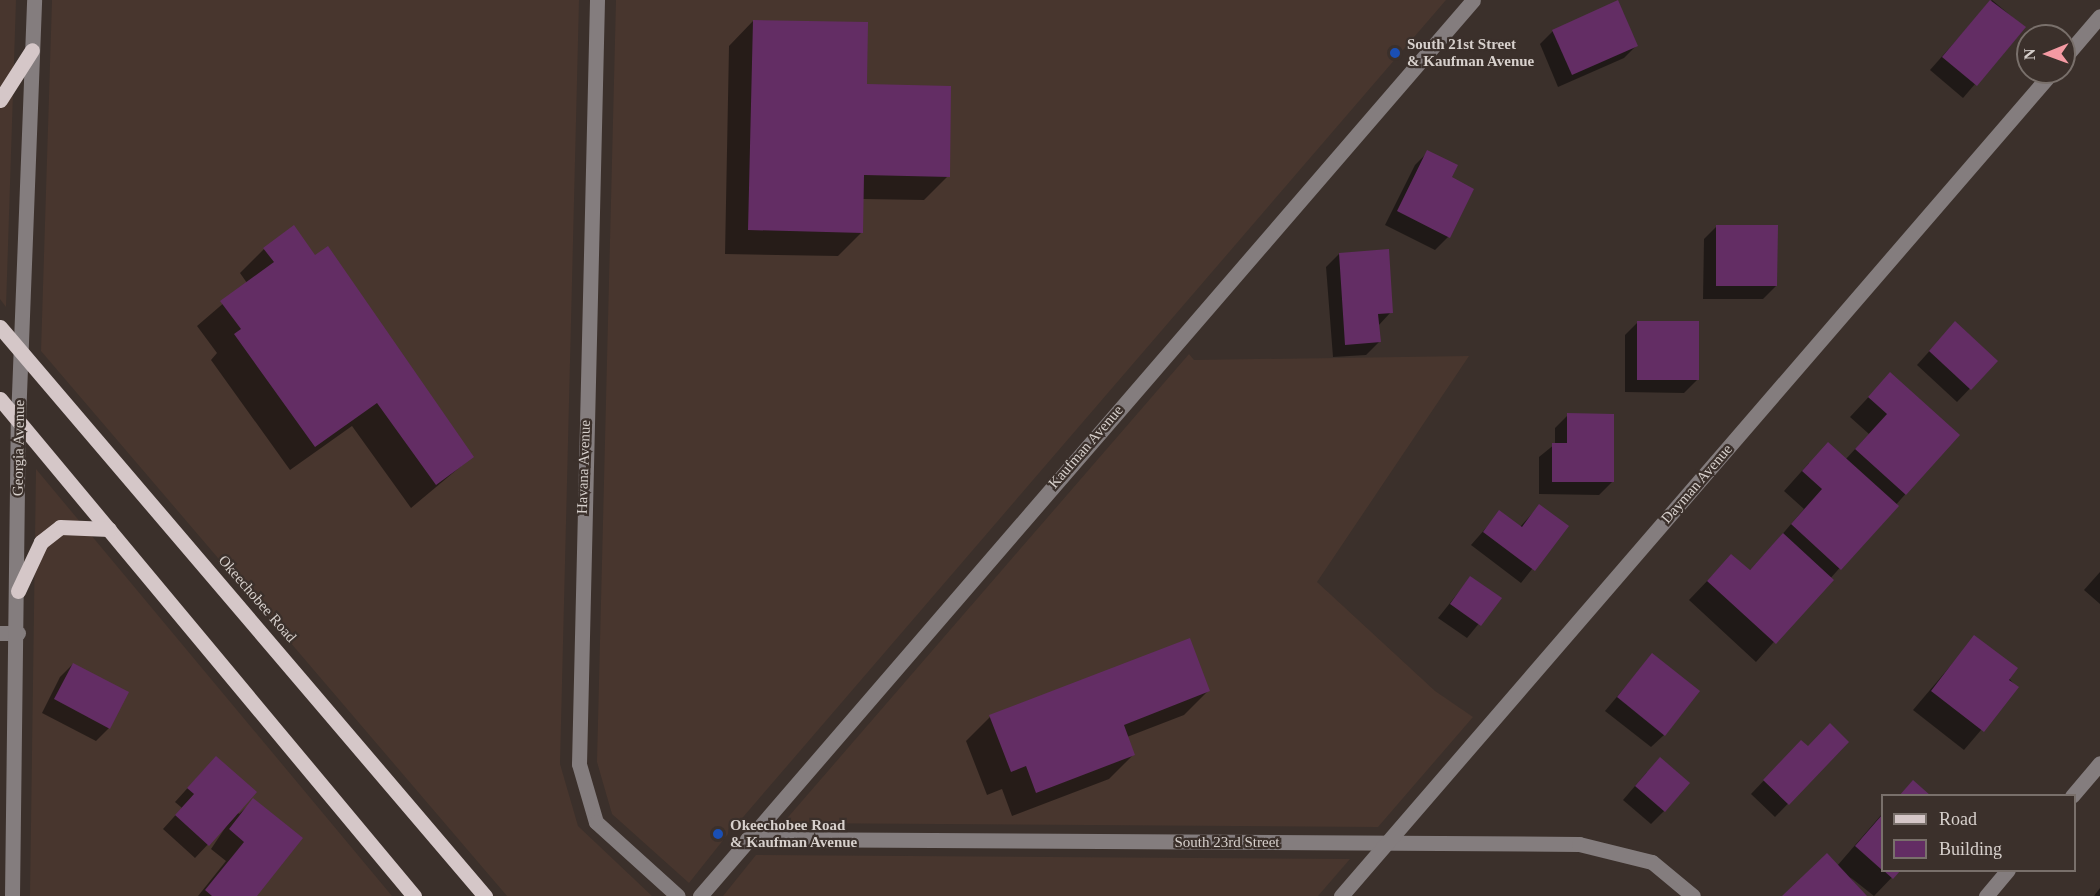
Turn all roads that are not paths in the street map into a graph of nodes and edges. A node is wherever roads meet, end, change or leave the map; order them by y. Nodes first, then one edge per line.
1 (34, 0) edge
2 (597, 0) edge
3 (1473, 0) edge
4 (2100, 16) edge
5 (2076, 44) edge
6 (32, 50) junction
7 (2042, 84) edge
8 (0, 100) edge
9 (0, 327) edge
10 (23, 356) junction
11 (0, 399) edge
12 (18, 420) junction
13 (109, 529) junction
14 (18, 591) junction
15 (0, 633) edge
16 (18, 633) junction
17 (2100, 763) edge
18 (2073, 794) edge
19 (747, 839) junction
20 (1387, 844) junction
21 (2006, 872) edge
22 (12, 896) edge
23 (414, 896) edge
24 (485, 896) edge
25 (678, 896) edge
26 (700, 896) edge
27 (1341, 896) edge
28 (1693, 896) edge
29 (1986, 896) edge

1 - 6 street, Georgia Avenue
2 - 25 street, Havana Avenue
3 - 19 street, Kaufman Avenue
4 - 5 street
6 - 8 main road
6 - 10 street, Georgia Avenue
7 - 20 street, Dayman Avenue
9 - 10 main road, Okeechobee Road
10 - 12 street, Georgia Avenue
10 - 24 main road, Okeechobee Road
11 - 12 main road
12 - 13 main road
12 - 14 street, Georgia Avenue
13 - 14 main road
13 - 23 main road
14 - 16 street, Georgia Avenue
15 - 16 street
16 - 22 street, Georgia Avenue
17 - 18 street
19 - 20 street, South 23rd Street
19 - 26 street, Kaufman Avenue
20 - 27 street, Dayman Avenue
20 - 28 street, South 23rd Street
21 - 29 street

